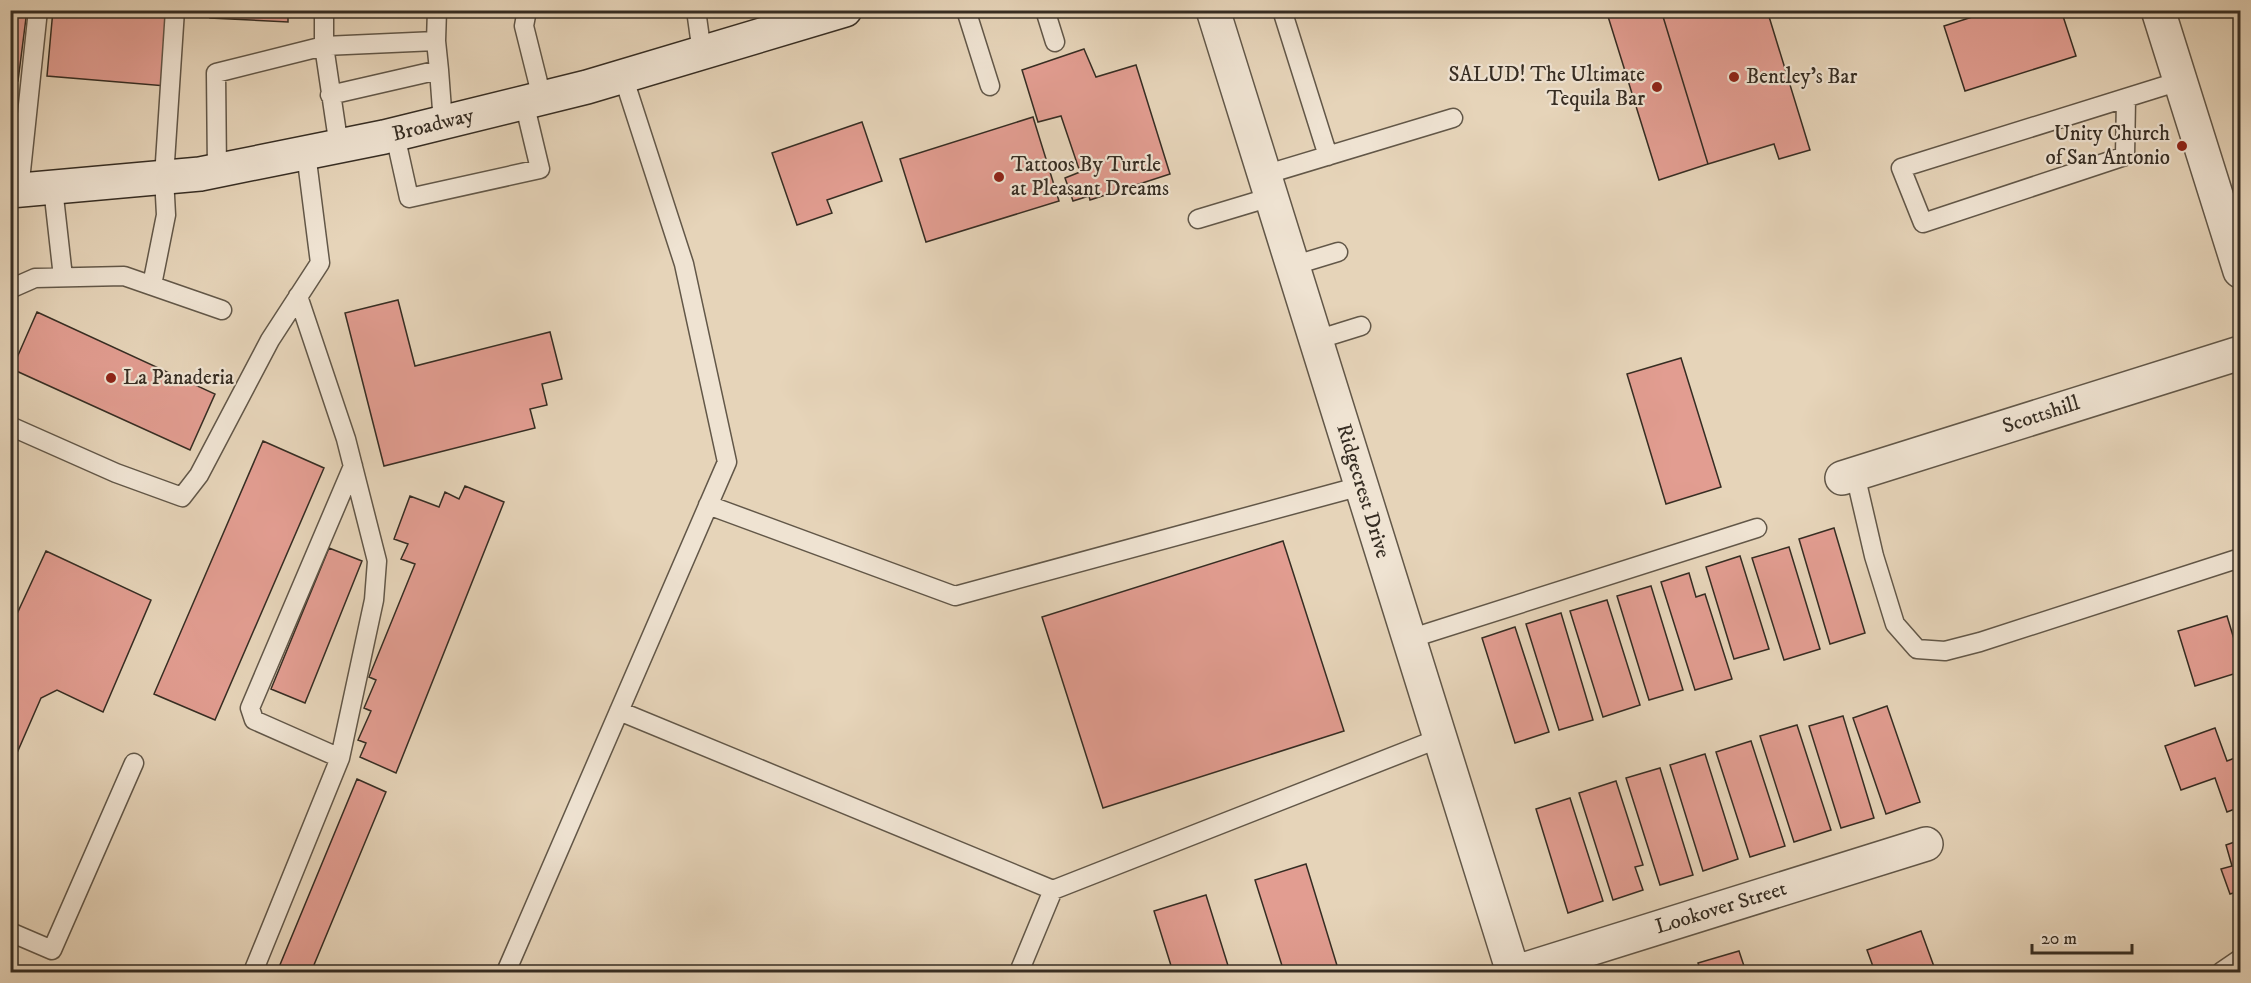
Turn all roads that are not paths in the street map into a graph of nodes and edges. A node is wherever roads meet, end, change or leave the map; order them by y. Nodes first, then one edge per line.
1 (38, 10) edge
2 (175, 10) edge
3 (324, 10) edge
4 (437, 10) edge
5 (527, 10) edge
6 (696, 10) edge
7 (966, 10) edge
8 (1045, 10) edge
9 (1213, 10) edge
10 (1282, 10) edge
11 (2158, 10) edge
12 (842, 11) edge
13 (436, 41) junction
14 (1055, 42) dead end
15 (324, 45) junction
16 (702, 53) junction
17 (439, 70) junction
18 (624, 76) junction
19 (2180, 81) junction
20 (990, 86) dead end
21 (330, 95) junction
22 (2127, 99) junction
23 (533, 100) junction
24 (1453, 118) dead end
25 (443, 123) junction
26 (395, 135) junction
27 (339, 147) junction
28 (306, 153) junction
29 (1328, 156) junction
30 (217, 171) junction
31 (164, 177) junction
32 (1267, 186) junction
33 (53, 188) junction
34 (15, 191) edge
35 (1198, 219) dead end
36 (2234, 224) edge
37 (1338, 252) dead end
38 (1292, 266) junction
39 (2241, 271) edge
40 (63, 277) junction
41 (152, 285) junction
42 (10, 289) edge
43 (298, 297) junction
44 (222, 310) dead end
45 (1361, 326) dead end
46 (1316, 340) junction
47 (2241, 353) edge
48 (10, 426) edge
49 (353, 466) junction
50 (1848, 476) joint
51 (1361, 486) junction
52 (708, 505) junction
53 (1757, 528) dead end
54 (2241, 558) edge
55 (1409, 639) junction
56 (620, 711) junction
57 (1440, 738) junction
58 (340, 758) junction
59 (134, 763) dead end
60 (1926, 844) dead end
61 (1053, 890) junction
62 (10, 932) edge
63 (2241, 959) edge
64 (253, 972) edge
65 (506, 972) edge
66 (1019, 972) edge
67 (1515, 972) edge
68 (2221, 972) edge

1 - 34 lane
2 - 31 lane
3 - 15 lane
4 - 13 lane
5 - 23 lane
6 - 16 lane
7 - 20 lane
8 - 14 lane
9 - 32 street, Ridgecrest Drive
10 - 29 lane
11 - 19 street
12 - 16 street, Broadway
13 - 15 lane
13 - 17 lane
15 - 21 lane
15 - 30 lane
16 - 18 street, Broadway
17 - 21 lane
17 - 25 lane
18 - 23 street, Broadway
18 - 52 lane
19 - 22 lane
19 - 36 street
21 - 27 lane
22 - 22 lane
23 - 25 street, Broadway
23 - 26 lane
24 - 29 lane
25 - 26 street, Broadway
26 - 27 street, Broadway
27 - 28 street, Broadway
28 - 30 street, Broadway
28 - 43 lane
29 - 32 lane
30 - 31 street, Broadway
31 - 33 street, Broadway
31 - 41 lane
32 - 35 lane
32 - 38 street, Ridgecrest Drive
33 - 34 street, Broadway
33 - 40 lane
36 - 39 street
37 - 38 lane
38 - 46 street, Ridgecrest Drive
40 - 41 lane
40 - 42 lane
41 - 44 lane
43 - 48 lane
43 - 49 lane
45 - 46 lane
46 - 51 street, Ridgecrest Drive
47 - 50 street, Scottshill
49 - 58 lane
49 - 58 lane
50 - 54 lane
51 - 52 lane
51 - 55 street, Ridgecrest Drive
52 - 56 lane
53 - 55 lane
55 - 57 street, Ridgecrest Drive
56 - 61 lane
56 - 65 lane
57 - 61 lane
57 - 67 street, Ridgecrest Drive
58 - 64 lane
59 - 62 lane
60 - 67 street, Lookover Street
61 - 66 lane
63 - 68 lane

